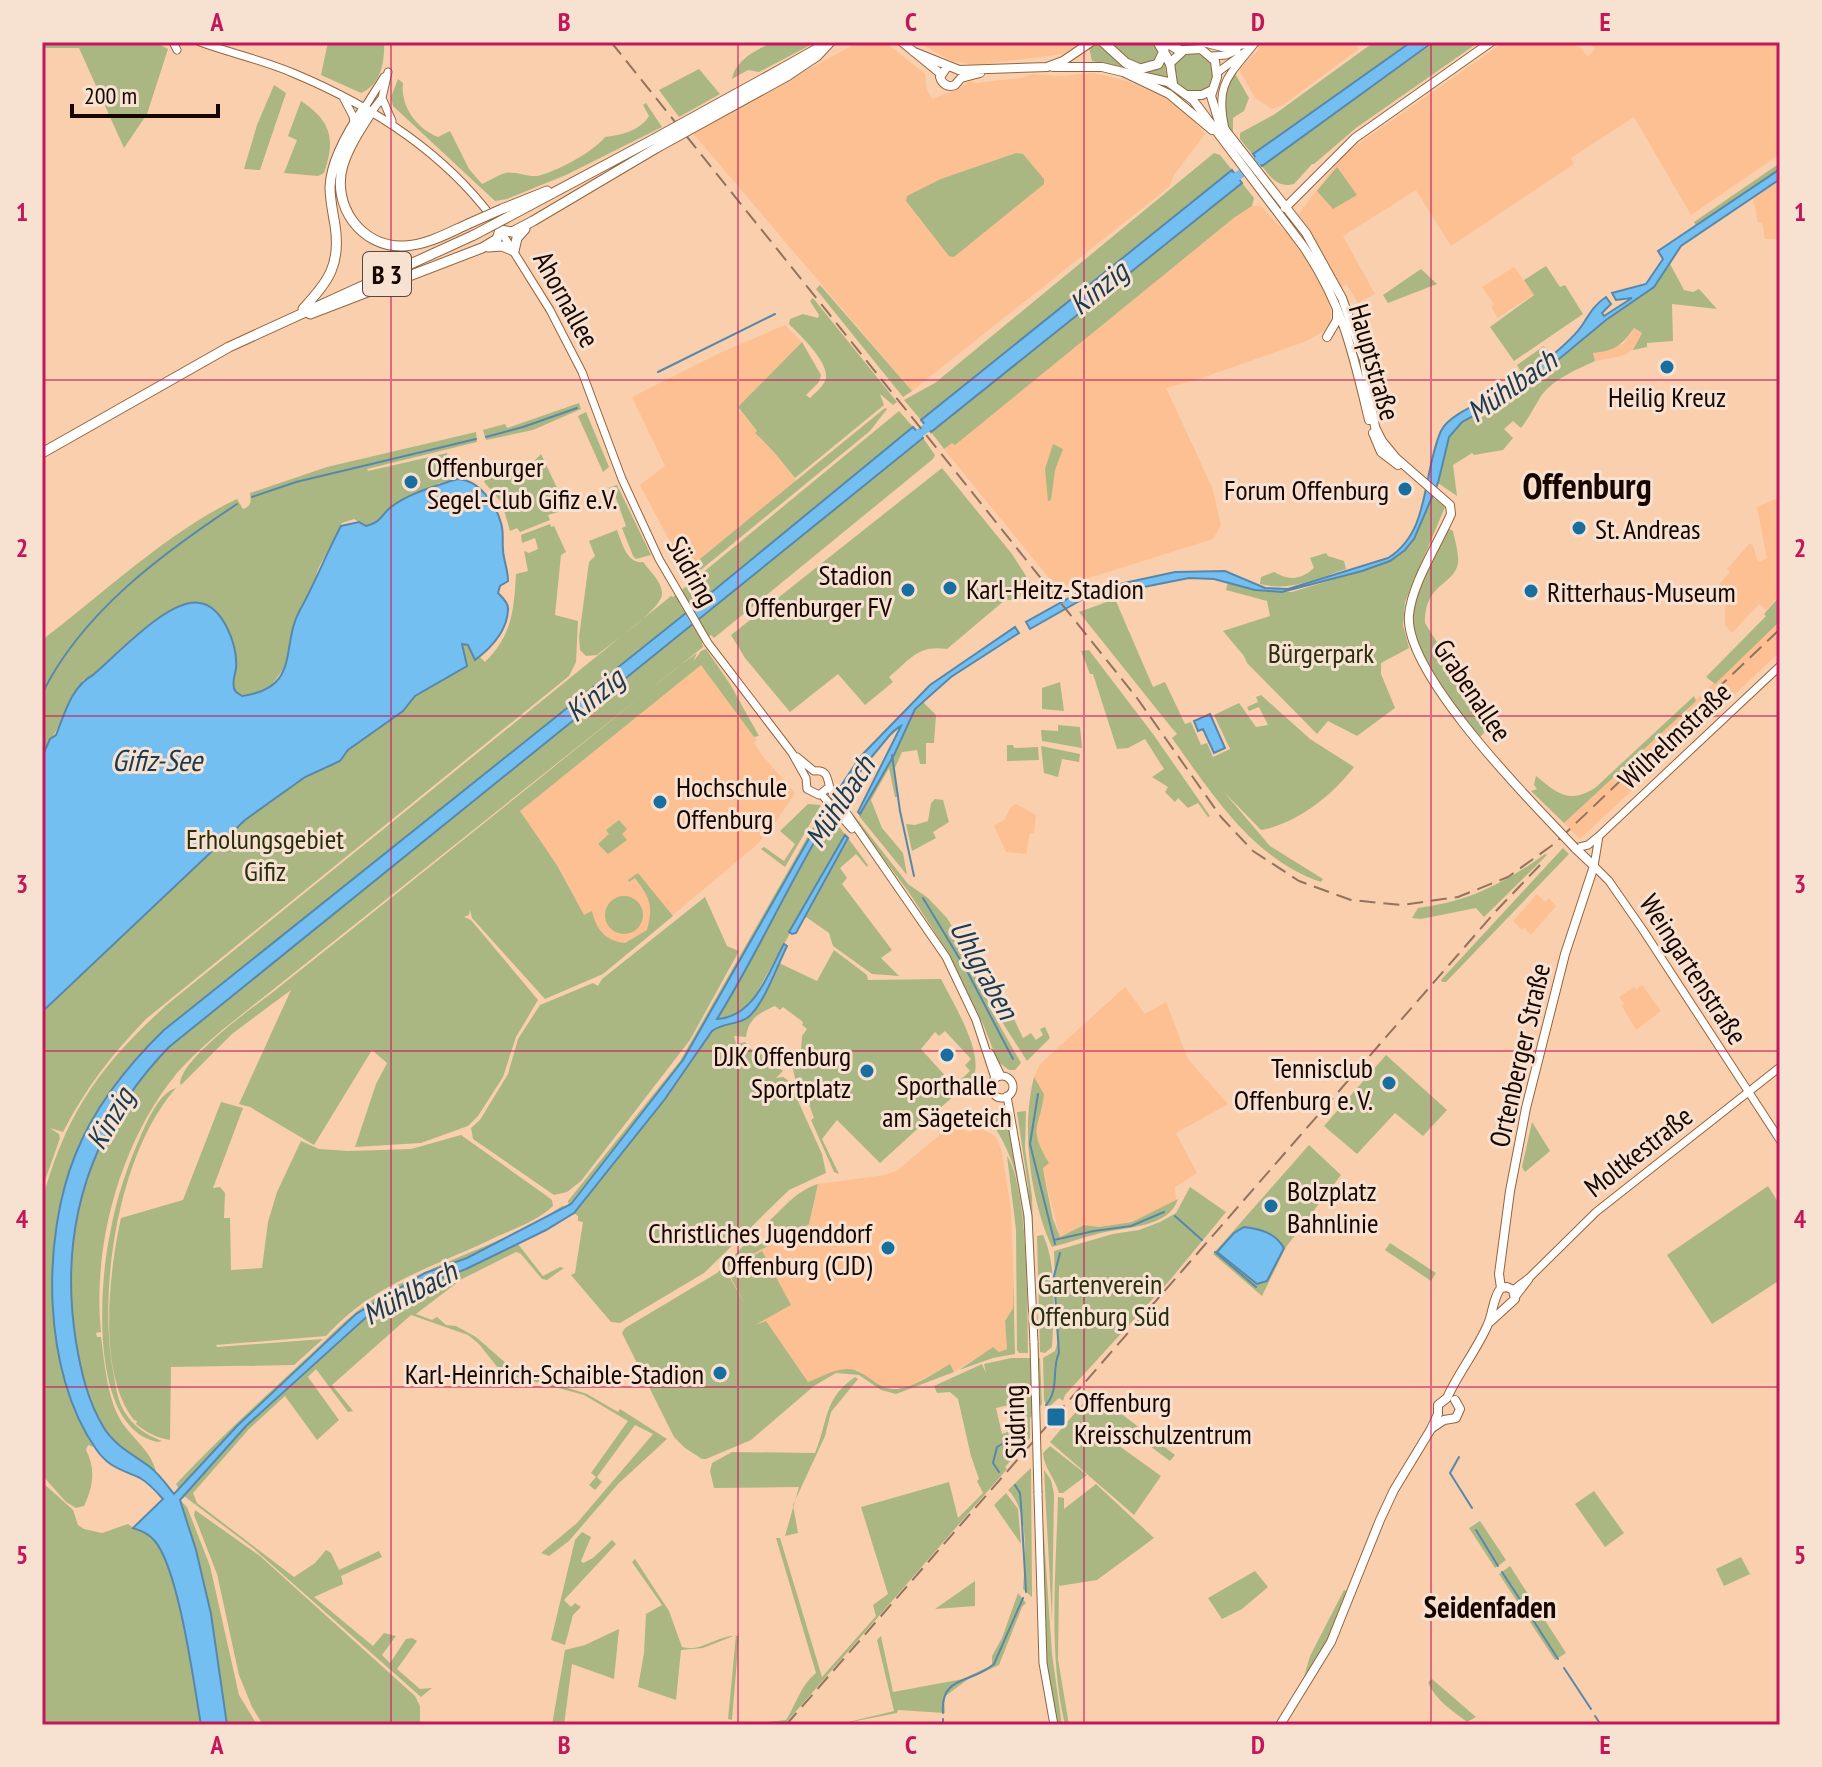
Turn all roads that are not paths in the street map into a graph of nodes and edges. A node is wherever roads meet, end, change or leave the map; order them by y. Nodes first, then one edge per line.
1 (200, 42) edge
2 (830, 42) edge
3 (902, 42) edge
4 (1103, 42) edge
5 (1491, 42) edge
6 (1088, 44) edge
7 (1200, 44) edge
8 (1162, 45) edge
9 (1252, 45) edge
10 (1181, 51) junction
11 (1212, 56) junction
12 (1170, 63) junction
13 (1092, 66) junction
14 (1052, 67) junction
15 (944, 70) junction
16 (1123, 72) junction
17 (1218, 72) junction
18 (960, 74) junction
19 (1173, 84) junction
20 (1212, 90) junction
21 (340, 95) junction
22 (1187, 95) junction
23 (382, 98) junction
24 (368, 109) junction
25 (354, 123) junction
26 (393, 123) junction
27 (1220, 132) junction
28 (656, 143) junction
29 (1267, 190) junction
30 (1286, 207) junction
31 (505, 213) junction
32 (1278, 214) junction
33 (533, 221) junction
34 (500, 230) junction
35 (482, 248) junction
36 (514, 251) junction
37 (1337, 304) junction
38 (299, 313) junction
39 (287, 319) junction
40 (1327, 337) dead end
41 (591, 392) joint
42 (42, 453) edge
43 (1391, 458) junction
44 (1452, 510) joint
45 (1780, 666) edge
46 (792, 753) junction
47 (814, 771) junction
48 (806, 778) junction
49 (827, 793) junction
50 (1599, 836) junction
51 (1575, 848) junction
52 (1594, 866) junction
53 (1780, 1067) edge
54 (998, 1077) junction
55 (1748, 1093) junction
56 (1005, 1097) junction
57 (1780, 1140) edge
58 (1509, 1290) junction
59 (1497, 1300) junction
60 (1505, 1307) junction
61 (1488, 1324) junction
62 (1451, 1399) junction
63 (1441, 1417) junction
64 (1054, 1725) edge
65 (1280, 1725) edge

1 - 21 street
2 - 28 highway, bridge
3 - 15 main road
4 - 8 highway
5 - 30 main road
6 - 13 main road
6 - 14 main road
7 - 9 street
7 - 10 main road
7 - 11 main road
8 - 10 highway
8 - 12 highway
9 - 11 street
9 - 17 street
9 - 27 street
10 - 12 main road
11 - 17 main road
12 - 19 main road
13 - 14 main road
13 - 16 main road
14 - 18 main road
15 - 18 main road
15 - 18 main road
16 - 19 main road
16 - 27 main road
17 - 20 main road
19 - 22 main road
20 - 22 main road
20 - 27 main road
21 - 24 street
21 - 25 street
22 - 27 main road
23 - 24 street
23 - 24 street
23 - 26 street
24 - 25 highway
24 - 26 street
24 - 31 highway, bridge
25 - 38 highway
26 - 34 street
27 - 29 main road
28 - 31 highway, B 3
28 - 33 highway
29 - 30 main road, Hauptstraße
29 - 32 main road, Hauptstraße
30 - 32 main road
30 - 43 main road, Hauptstraße
31 - 38 highway, B 3, bridge
32 - 37 main road, Hauptstraße
33 - 34 highway
33 - 36 highway
34 - 35 highway
34 - 36 street, Ahornallee
35 - 36 highway
35 - 39 highway
36 - 41 street, Ahornallee
37 - 40 main road
37 - 43 main road, Hauptstraße
38 - 39 highway, B 3
39 - 42 highway, B 3
41 - 46 street, Südring
43 - 44 main road, Hauptstraße
44 - 51 main road, Grabenallee, bridge
45 - 50 street, Wilhelmstraße
46 - 47 street, Südring
46 - 48 street, Südring
47 - 48 street
47 - 49 street, Südring
48 - 49 street, Südring
49 - 54 street, Südring
50 - 51 street, Wilhelmstraße
50 - 52 street
51 - 52 main road, Grabenallee
52 - 55 street, Weingartenstraße
52 - 58 main road, Ortenberger Straße
53 - 55 street, Moltkestraße
54 - 56 street
54 - 56 street
55 - 57 street, Weingartenstraße
55 - 58 street, Moltkestraße
56 - 64 street, Südring, bridge
58 - 59 main road
58 - 60 main road
59 - 60 main road
59 - 61 main road
60 - 61 main road
61 - 62 main road
62 - 63 main road
62 - 63 main road
63 - 65 main road

